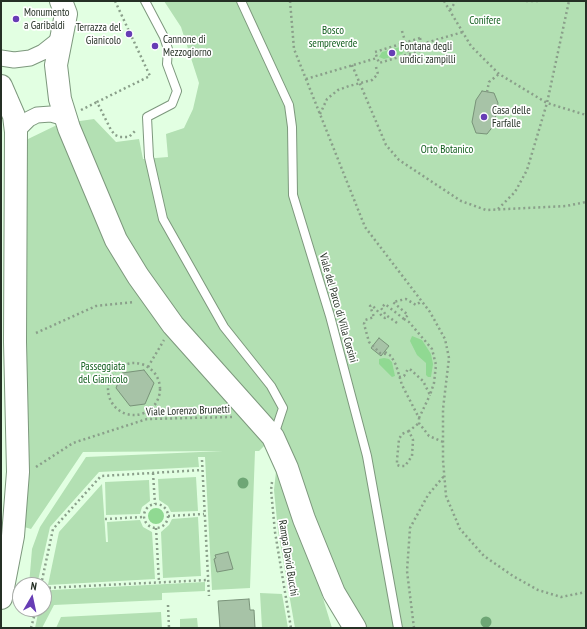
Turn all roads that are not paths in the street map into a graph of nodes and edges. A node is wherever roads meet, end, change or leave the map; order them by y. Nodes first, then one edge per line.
1 (61, 1) edge
2 (145, 1) edge
3 (241, 1) edge
4 (62, 37) junction
5 (1, 58) edge
6 (1, 86) edge
7 (65, 118) junction
8 (16, 132) junction
9 (273, 437) junction
10 (1, 598) edge
11 (355, 628) edge
12 (398, 628) edge

1 - 4 street
2 - 9 lane
3 - 12 lane, Viale del Parco di Villa Corsini
4 - 5 street
4 - 7 street
6 - 8 street
7 - 8 street
7 - 9 street
8 - 10 street
9 - 11 street

